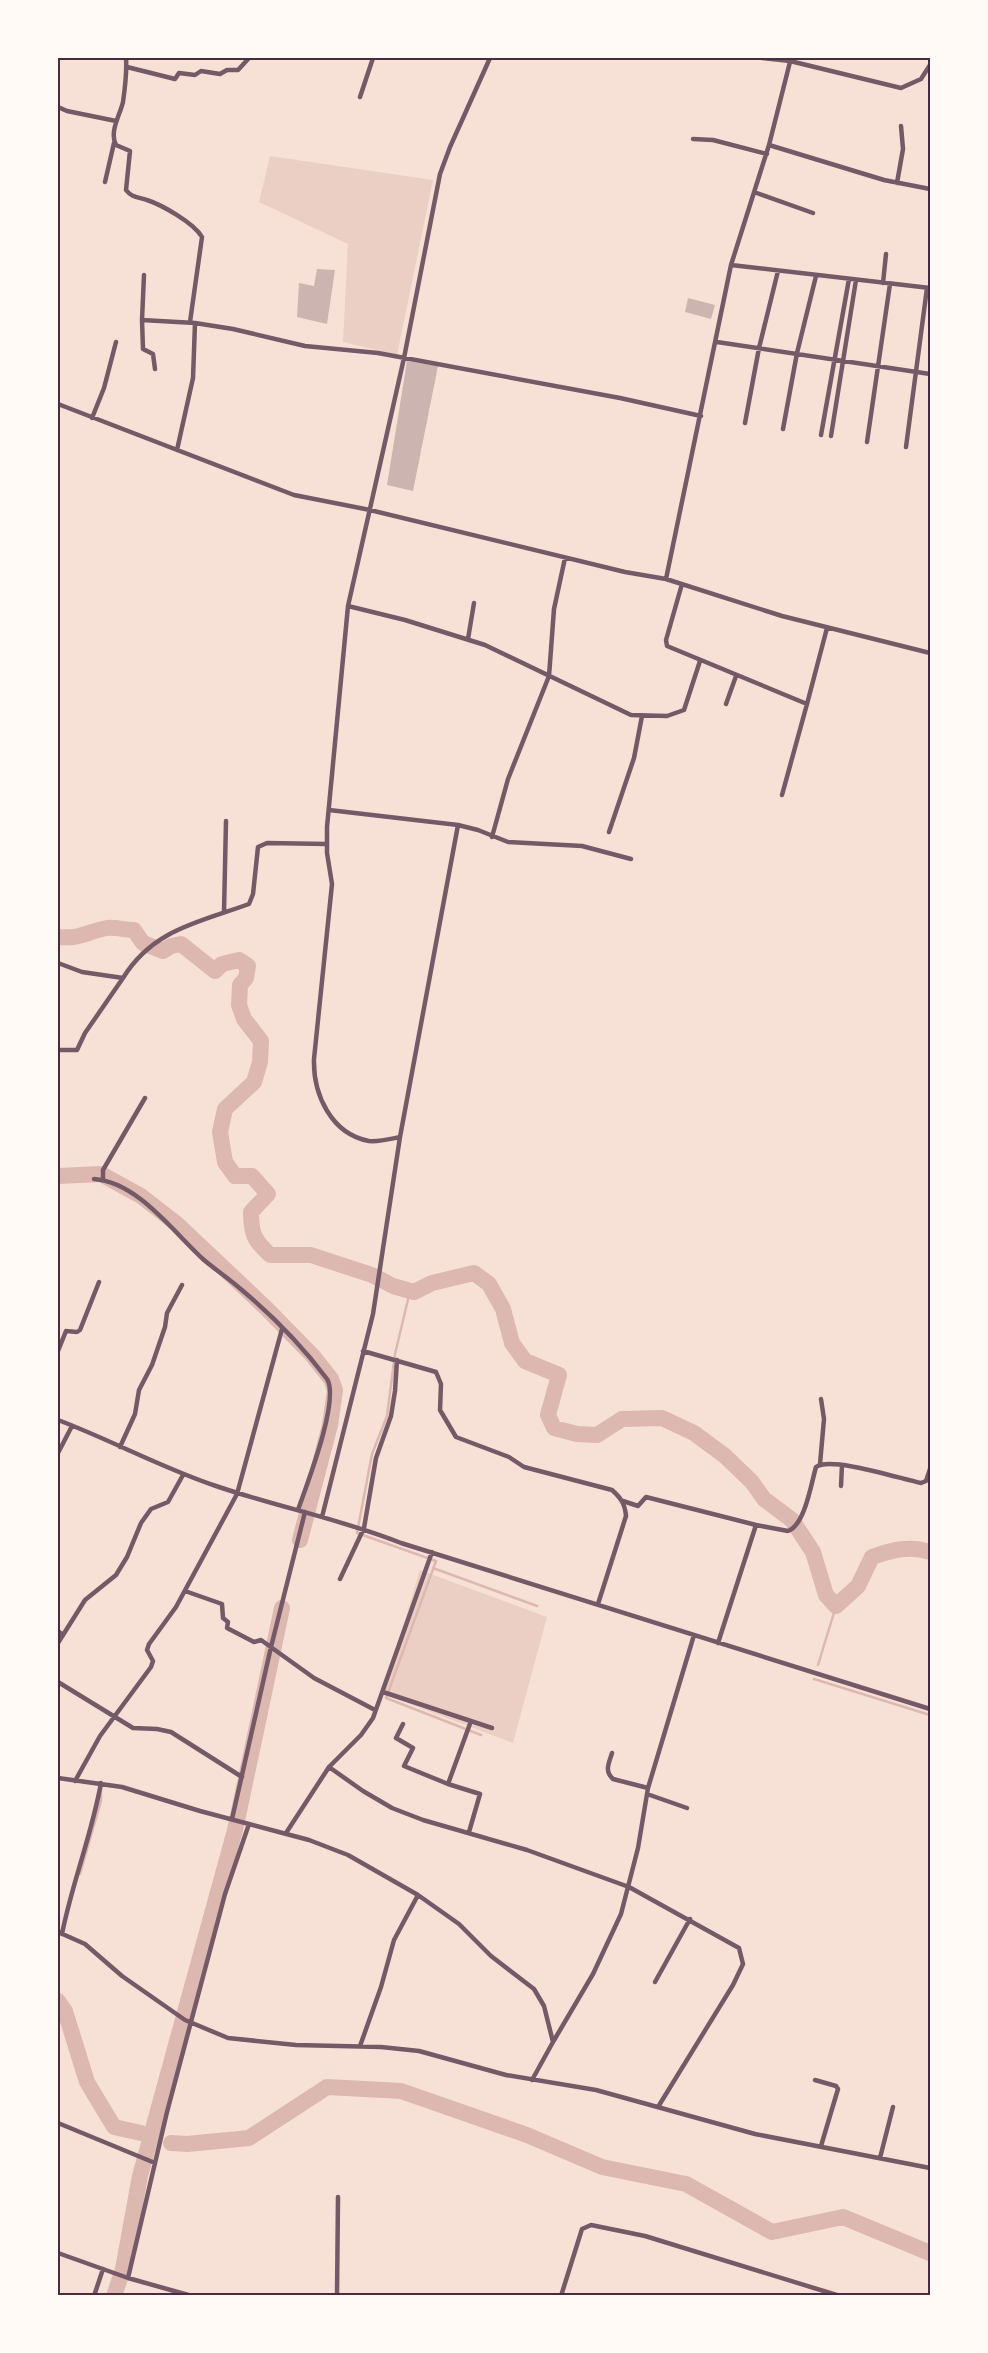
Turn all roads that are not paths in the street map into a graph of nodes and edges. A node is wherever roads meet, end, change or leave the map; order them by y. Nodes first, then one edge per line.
1 (126, 58) edge
2 (248, 58) edge
3 (373, 58) edge
4 (490, 58) edge
5 (762, 58) edge
6 (791, 59) edge
7 (930, 65) edge
8 (127, 67) junction
9 (360, 97) dead end
10 (58, 107) edge
11 (116, 121) junction
12 (901, 126) dead end
13 (693, 139) dead end
14 (114, 142) junction
15 (770, 145) junction
16 (767, 154) junction
17 (105, 182) dead end
18 (897, 183) junction
19 (930, 189) edge
20 (754, 192) junction
21 (813, 213) dead end
22 (886, 254) dead end
23 (731, 265) junction
24 (778, 271) junction
25 (144, 275) dead end
26 (816, 276) junction
27 (849, 279) junction
28 (856, 280) junction
29 (883, 283) junction
30 (890, 284) junction
31 (929, 288) edge
32 (142, 320) junction
33 (192, 322) junction
34 (116, 342) dead end
35 (717, 342) junction
36 (759, 348) junction
37 (797, 354) junction
38 (404, 358) junction
39 (833, 360) junction
40 (845, 361) junction
41 (879, 366) junction
42 (155, 369) dead end
43 (916, 372) junction
44 (930, 374) edge
45 (828, 395) junction
46 (838, 397) junction
47 (58, 404) edge
48 (701, 416) junction
49 (92, 418) junction
50 (745, 423) dead end
51 (783, 429) dead end
52 (821, 435) dead end
53 (831, 436) dead end
54 (867, 442) dead end
55 (906, 447) dead end
56 (177, 450) junction
57 (370, 510) junction
58 (565, 558) junction
59 (666, 579) junction
60 (682, 584) junction
61 (474, 603) dead end
62 (348, 606) junction
63 (827, 628) junction
64 (468, 639) junction
65 (930, 653) edge
66 (700, 661) junction
67 (549, 676) junction
68 (736, 676) junction
69 (726, 704) dead end
70 (807, 704) junction
71 (642, 716) junction
72 (782, 795) dead end
73 (329, 810) junction
74 (226, 820) dead end
75 (458, 826) junction
76 (608, 832) dead end
77 (492, 837) junction
78 (326, 844) junction
79 (631, 858) dead end
80 (224, 912) junction
81 (58, 963) edge
82 (123, 978) junction
83 (58, 1050) edge
84 (145, 1098) dead end
85 (400, 1137) junction
86 (94, 1179) dead end
87 (103, 1179) junction
88 (99, 1282) dead end
89 (182, 1285) dead end
90 (282, 1329) junction
91 (58, 1350) edge
92 (362, 1351) junction
93 (396, 1360) junction
94 (821, 1399) dead end
95 (58, 1420) edge
96 (72, 1426) junction
97 (120, 1447) junction
98 (58, 1453) edge
99 (820, 1464) junction
100 (842, 1465) junction
101 (930, 1469) edge
102 (183, 1475) junction
103 (841, 1486) dead end
104 (237, 1494) junction
105 (623, 1501) junction
106 (298, 1510) junction
107 (308, 1513) junction
108 (322, 1517) junction
109 (756, 1525) junction
110 (363, 1528) junction
111 (432, 1552) junction
112 (340, 1579) dead end
113 (185, 1591) junction
114 (598, 1604) junction
115 (58, 1631) edge
116 (62, 1635) junction
117 (694, 1636) junction
118 (718, 1642) junction
119 (58, 1644) edge
120 (272, 1648) junction
121 (58, 1682) edge
122 (383, 1692) junction
123 (376, 1710) junction
124 (930, 1710) edge
125 (114, 1718) junction
126 (470, 1722) junction
127 (403, 1724) dead end
128 (492, 1728) dead end
129 (612, 1753) dead end
130 (329, 1767) junction
131 (242, 1777) junction
132 (58, 1778) edge
133 (75, 1781) junction
134 (101, 1783) junction
135 (448, 1784) junction
136 (648, 1788) junction
137 (647, 1794) junction
138 (687, 1808) dead end
139 (235, 1820) junction
140 (249, 1824) junction
141 (469, 1832) junction
142 (286, 1833) junction
143 (629, 1887) junction
144 (418, 1895) junction
145 (690, 1919) junction
146 (60, 1933) edge
147 (655, 1982) dead end
148 (191, 2023) junction
149 (553, 2042) junction
150 (360, 2046) junction
151 (532, 2080) junction
152 (815, 2080) dead end
153 (658, 2107) junction
154 (893, 2107) dead end
155 (58, 2123) edge
156 (821, 2146) junction
157 (880, 2158) junction
158 (155, 2163) junction
159 (930, 2168) edge
160 (338, 2197) dead end
161 (58, 2253) edge
162 (103, 2270) junction
163 (126, 2278) junction
164 (94, 2296) edge
165 (192, 2296) edge
166 (338, 2296) edge
167 (561, 2296) edge
168 (840, 2296) edge

1 - 8 street
2 - 8 street
3 - 9 street
4 - 38 street
5 - 6 street
6 - 7 street
6 - 15 street
8 - 11 street
10 - 11 street
11 - 14 street
12 - 18 street
13 - 16 street
14 - 17 street
14 - 33 street
15 - 16 street
15 - 18 street
16 - 20 street
18 - 19 street
20 - 21 street
20 - 23 street
22 - 29 street
23 - 24 street
23 - 35 street
24 - 26 street
24 - 36 street
25 - 32 street
26 - 27 street
26 - 37 street
27 - 28 street
27 - 39 street
28 - 29 street
28 - 40 street
29 - 30 street
30 - 31 street
30 - 41 street
31 - 43 street
32 - 33 street
32 - 42 street
33 - 38 street
33 - 56 street
34 - 49 street
35 - 36 street
35 - 48 street
36 - 37 street
36 - 50 street
37 - 39 street
37 - 51 street
38 - 48 street
38 - 57 street
39 - 40 street
39 - 45 street
40 - 41 street
40 - 46 street
41 - 43 street
41 - 54 street
43 - 44 street
43 - 55 street
45 - 46 street
45 - 52 street
46 - 53 street
47 - 49 street
48 - 59 street
49 - 56 street
56 - 57 street
57 - 58 street
57 - 62 street
58 - 59 street
58 - 67 street
59 - 60 street
60 - 63 street
60 - 66 street
61 - 64 street
62 - 64 street
62 - 73 street
63 - 65 street
63 - 70 street
64 - 67 street
66 - 68 street
66 - 71 street
67 - 71 street
67 - 77 street
68 - 69 street
68 - 70 street
70 - 72 street
71 - 76 street
73 - 75 street
73 - 78 street
74 - 80 street
75 - 77 street
75 - 85 street
77 - 79 street
78 - 80 street
78 - 85 street
80 - 82 street
81 - 82 street
82 - 83 street
84 - 87 street
85 - 92 street
86 - 87 street
87 - 90 street
88 - 91 street
89 - 97 street
90 - 104 street
90 - 106 street
92 - 93 street
92 - 108 street
93 - 105 street
93 - 110 street
94 - 99 street
95 - 96 street
96 - 97 street
96 - 98 street
97 - 102 street
99 - 100 street
99 - 109 street
100 - 101 street
100 - 103 street
102 - 104 street
102 - 116 street
104 - 106 street
104 - 113 street
105 - 109 street
105 - 114 street
106 - 107 street
107 - 108 street
107 - 120 street
108 - 110 street
109 - 118 street
110 - 111 street
110 - 112 street
111 - 114 street
111 - 122 street
113 - 120 street
113 - 125 street
114 - 117 street
115 - 116 street
116 - 119 street
117 - 118 street
117 - 136 street
118 - 124 street
120 - 123 street
120 - 131 street
121 - 125 street
122 - 123 street
122 - 126 street
123 - 130 street
125 - 131 street
125 - 133 street
126 - 128 street
126 - 135 street
127 - 135 street
129 - 136 street
130 - 141 street
130 - 142 street
131 - 139 street
132 - 133 street
133 - 134 street
134 - 139 street
134 - 146 street
135 - 141 street
136 - 137 street
137 - 138 street
137 - 143 street
139 - 140 street
140 - 142 street
140 - 148 street
141 - 143 street
142 - 144 street
143 - 145 street
143 - 149 street
144 - 149 street
144 - 150 street
145 - 147 street
145 - 153 street
146 - 148 street
148 - 150 street
148 - 158 street
149 - 151 street
150 - 151 street
151 - 153 street
152 - 156 street
153 - 156 street
154 - 157 street
155 - 158 street
156 - 157 street
157 - 159 street
158 - 163 street
160 - 166 street
161 - 162 street
162 - 163 street
162 - 164 street
163 - 165 street
167 - 168 street

